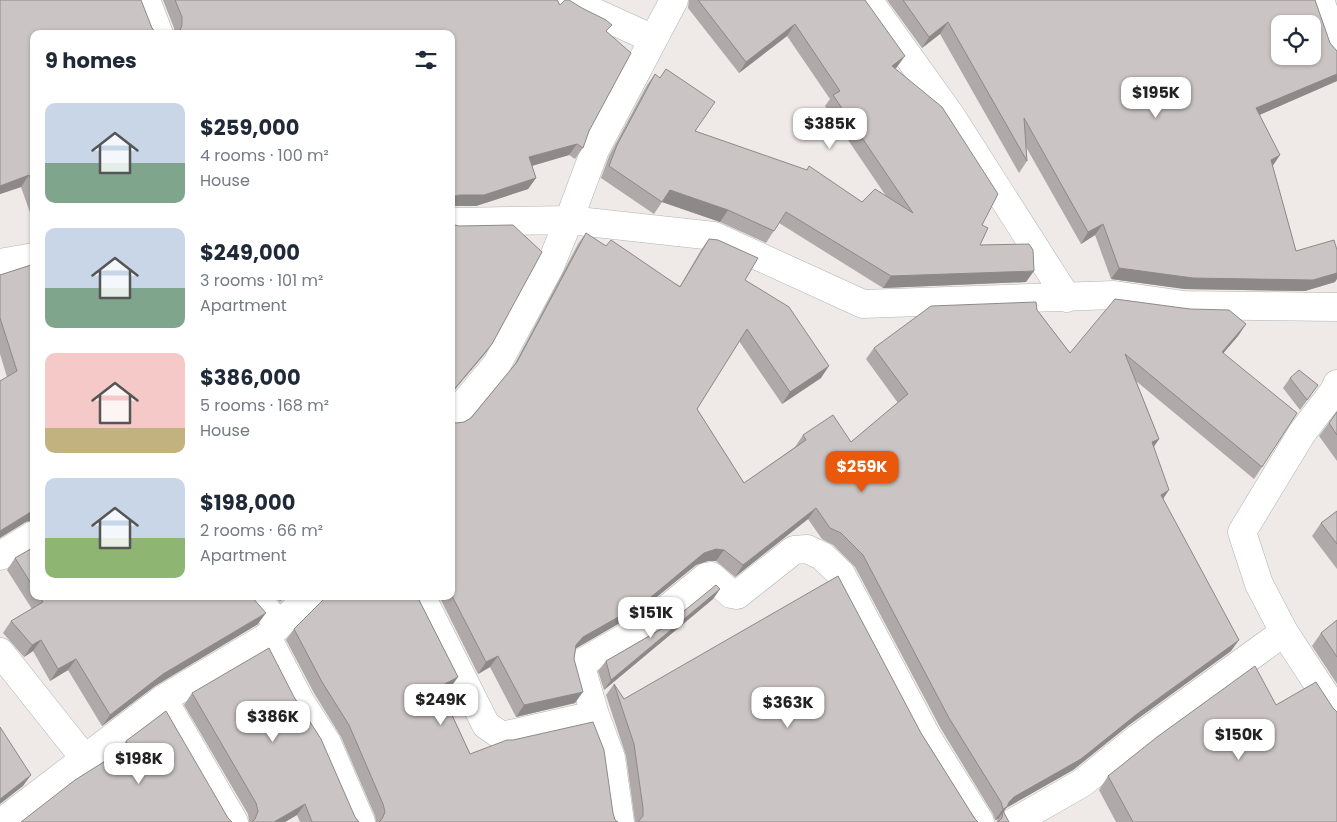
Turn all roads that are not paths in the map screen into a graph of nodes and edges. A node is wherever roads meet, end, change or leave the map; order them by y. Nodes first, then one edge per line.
1 (146, 0) edge
2 (570, 0) edge
3 (674, 0) edge
4 (868, 0) edge
5 (1320, 0) edge
6 (157, 30) edge
7 (653, 39) junction
8 (1337, 49) edge
9 (569, 220) junction
10 (455, 222) edge
11 (30, 258) edge
12 (0, 263) edge
13 (1067, 298) junction
14 (1337, 307) edge
15 (1337, 384) edge
16 (455, 414) edge
17 (30, 537) edge
18 (0, 556) edge
19 (256, 600) edge
20 (305, 600) edge
21 (423, 600) edge
22 (273, 630) junction
23 (1284, 632) junction
24 (0, 652) edge
25 (163, 698) junction
26 (1337, 713) edge
27 (595, 715) junction
28 (85, 758) junction
29 (2, 822) edge
30 (234, 822) edge
31 (361, 822) edge
32 (620, 822) edge
33 (980, 822) edge
34 (1014, 822) edge

1 - 6 street
2 - 7 street
3 - 7 street
4 - 13 street
5 - 8 street
7 - 9 street
9 - 10 street
9 - 13 street
9 - 16 street
11 - 12 street
13 - 14 street
15 - 23 street
17 - 18 street
19 - 22 street
20 - 22 street
21 - 27 street
22 - 25 street
22 - 31 street
23 - 26 street
23 - 34 street
24 - 28 street
25 - 28 street
25 - 30 street
27 - 32 street
27 - 33 street
28 - 29 street

